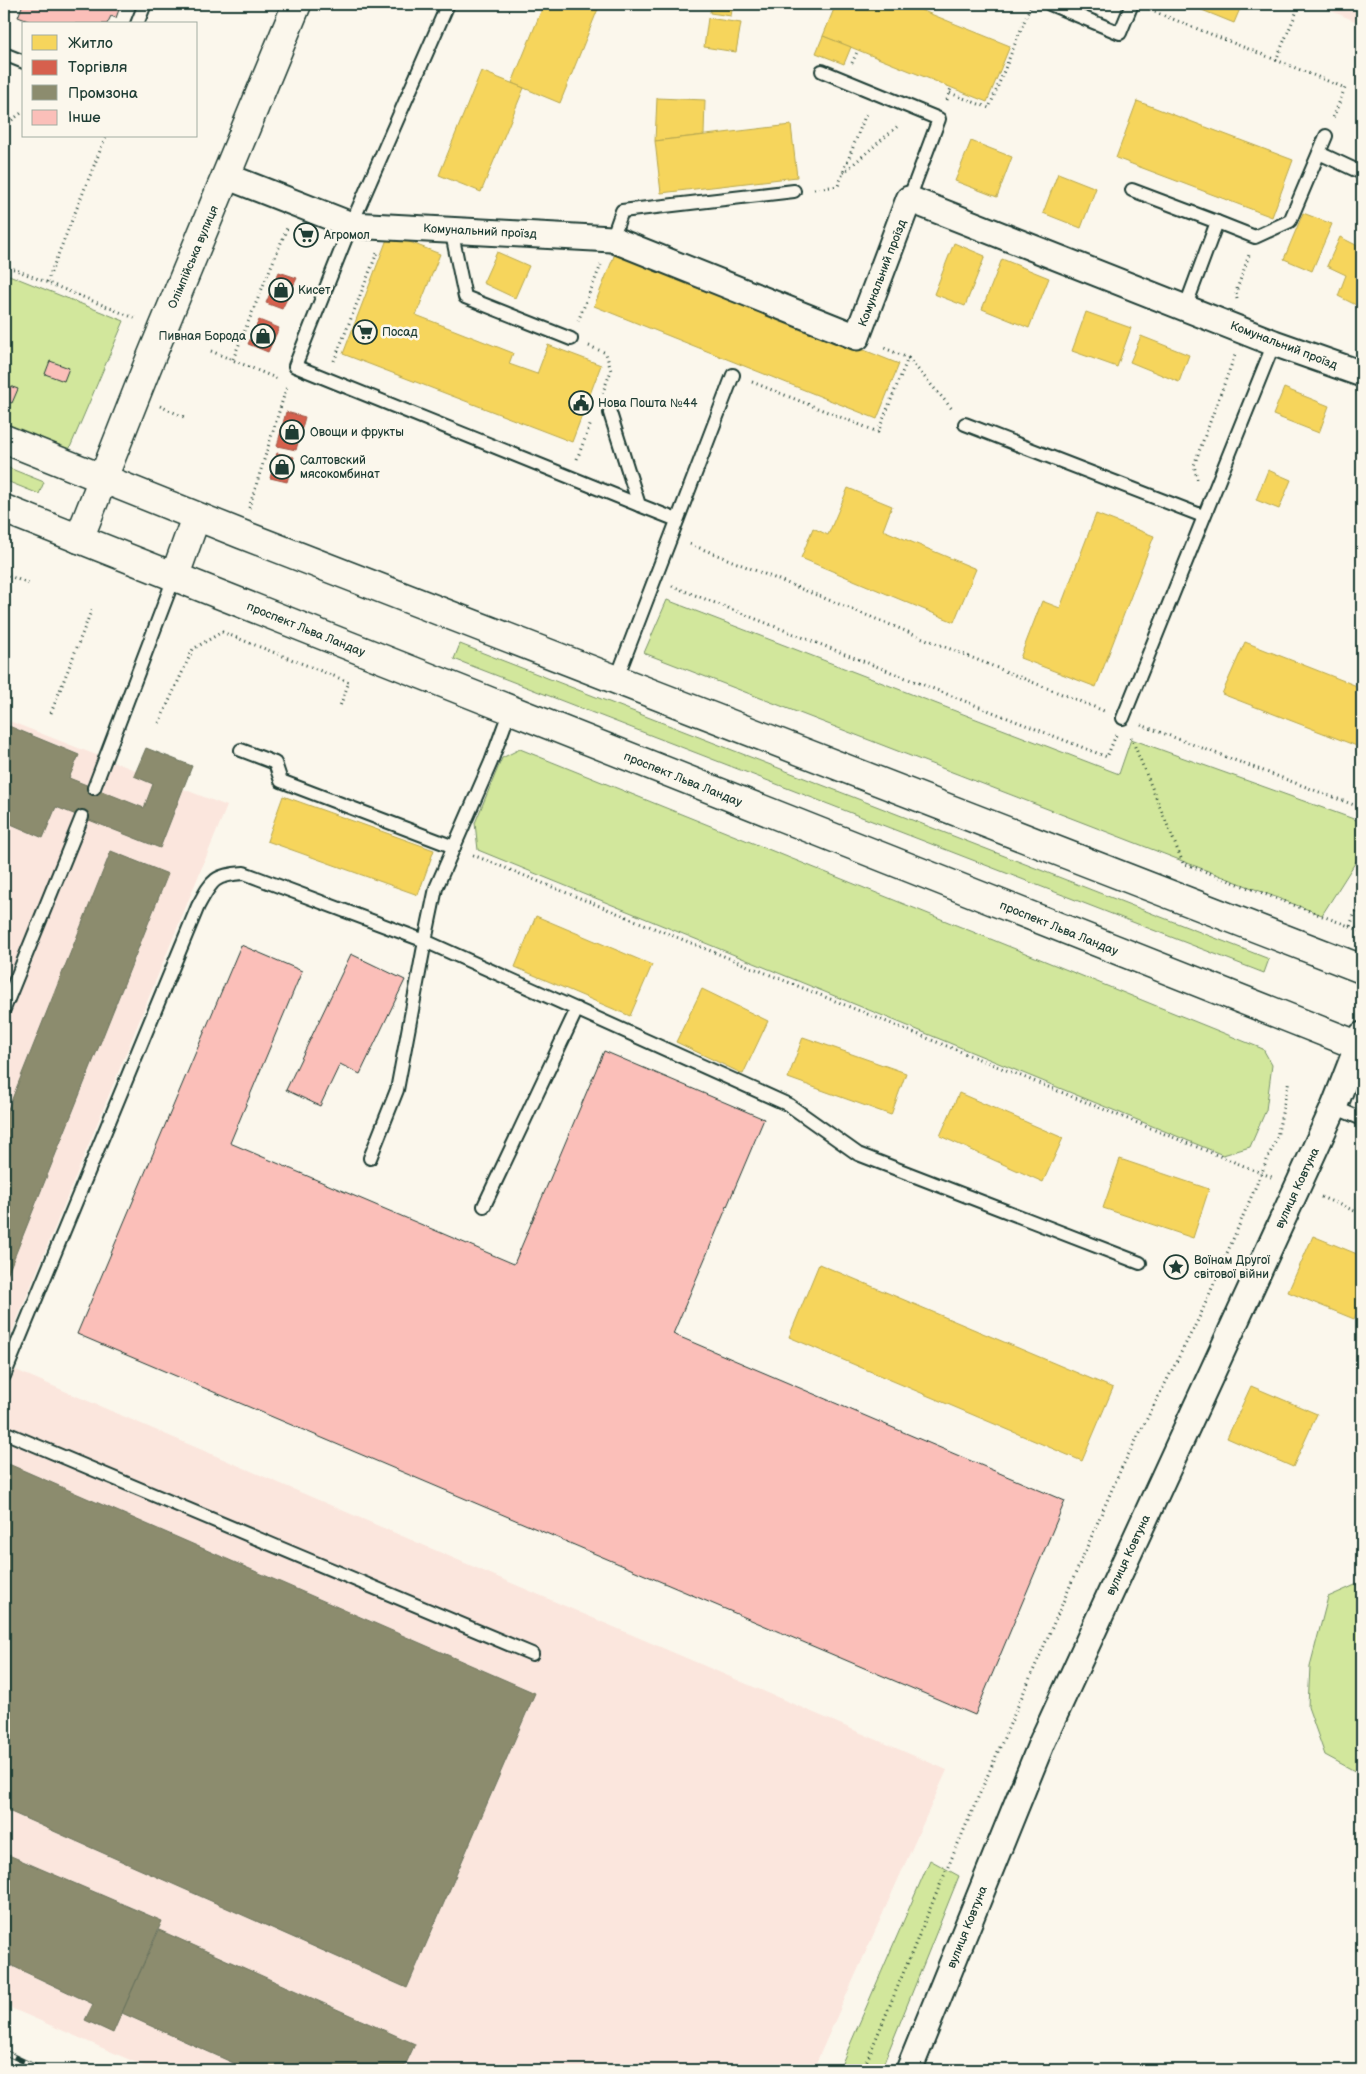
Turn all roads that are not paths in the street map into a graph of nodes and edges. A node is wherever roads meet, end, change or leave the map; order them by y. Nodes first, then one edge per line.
1 (145, 4) edge
2 (298, 4) edge
3 (448, 4) edge
4 (1050, 4) edge
5 (1132, 4) edge
6 (138, 22) edge
7 (4, 54) edge
8 (22, 61) edge
9 (822, 71) dead end
10 (1326, 136) road end
11 (1319, 153) junction
12 (1362, 173) edge
13 (226, 176) junction
14 (1132, 190) dead end
15 (794, 191) dead end
16 (909, 199) junction
17 (1217, 222) junction
18 (352, 225) junction
19 (450, 229) junction
20 (612, 239) junction
21 (1185, 308) junction
22 (571, 339) road end
23 (1274, 343) junction
24 (1362, 374) edge
25 (733, 375) road end
26 (610, 413) dead end
27 (965, 424) road end
28 (4, 439) edge
29 (102, 478) junction
30 (639, 505) junction
31 (4, 509) edge
32 (1203, 516) junction
33 (196, 517) junction
34 (677, 520) junction
35 (79, 539) junction
36 (174, 578) junction
37 (616, 680) junction
38 (510, 710) junction
39 (1123, 718) road end
40 (241, 750) dead end
41 (94, 788) dead end
42 (82, 817) dead end
43 (454, 847) junction
44 (425, 941) junction
45 (1362, 969) edge
46 (4, 1009) edge
47 (577, 1009) junction
48 (1361, 1043) edge
49 (1334, 1107) junction
50 (1362, 1119) edge
51 (370, 1158) dead end
52 (484, 1206) dead end
53 (1140, 1263) dead end
54 (4, 1376) edge
55 (4, 1432) edge
56 (532, 1654) dead end
57 (909, 2070) edge

1 - 6 lane
2 - 13 main road, Олімпійська вулиця
3 - 18 lane
4 - 5 lane
7 - 8 lane
9 - 16 lane
10 - 11 lane
11 - 12 lane
11 - 17 lane
13 - 18 street, Комунальний проїзд
13 - 29 main road, Олімпійська вулиця
14 - 17 lane
15 - 20 lane
16 - 20 street, Комунальний проїзд
16 - 21 street, Комунальний проїзд
17 - 21 lane
18 - 19 street, Комунальний проїзд
18 - 30 lane
19 - 20 street, Комунальний проїзд
19 - 22 lane
21 - 23 street, Комунальний проїзд
23 - 24 street, Комунальний проїзд
23 - 32 lane
25 - 34 lane
26 - 30 lane
27 - 32 lane
28 - 29 main road
29 - 33 main road
29 - 35 main road, Олімпійська вулиця
30 - 34 lane
31 - 35 main road, проспект Льва Ландау
32 - 39 lane
33 - 36 main road
33 - 37 main road
34 - 37 lane
35 - 36 main road, проспект Льва Ландау
36 - 38 main road, проспект Льва Ландау
36 - 41 lane
37 - 45 main road
38 - 43 lane
38 - 48 main road, проспект Льва Ландау
40 - 43 lane
42 - 46 lane
43 - 44 lane
44 - 47 lane
44 - 51 lane
44 - 54 lane
47 - 52 lane
47 - 53 lane
48 - 49 street, вулиця Ковтуна
49 - 50 lane
49 - 57 street, вулиця Ковтуна
55 - 56 lane

